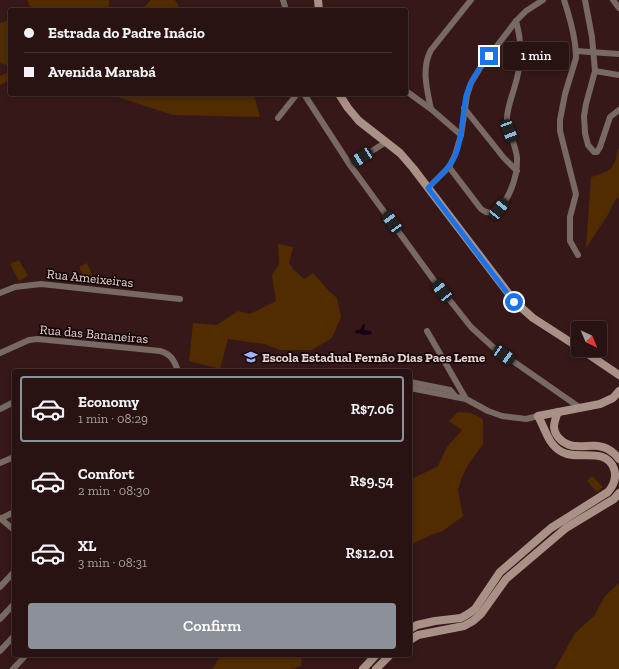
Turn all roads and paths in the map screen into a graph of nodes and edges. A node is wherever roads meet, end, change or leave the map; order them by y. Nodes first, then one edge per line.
1 (471, 0) edge
2 (544, 0) edge
3 (564, 0) edge
4 (585, 0) edge
5 (613, 0) edge
6 (619, 8) edge
7 (516, 20) junction
8 (576, 51) junction
9 (594, 52) junction
10 (619, 54) edge
11 (594, 70) junction
12 (619, 75) edge
13 (408, 92) edge
14 (295, 96) edge
15 (305, 96) edge
16 (340, 96) edge
17 (464, 108) junction
18 (431, 109) junction
19 (619, 110) edge
20 (278, 118) dead end
21 (461, 135) junction
22 (386, 142) junction
23 (350, 165) junction
24 (448, 167) junction
25 (517, 171) junction
26 (428, 188) junction
27 (578, 255) dead end
28 (0, 293) edge
29 (180, 299) dead end
30 (427, 331) dead end
31 (571, 342) edge
32 (0, 353) edge
33 (592, 357) edge
34 (177, 369) edge
35 (619, 375) edge
36 (412, 382) edge
37 (412, 388) edge
38 (619, 391) edge
39 (456, 397) junction
40 (466, 399) junction
41 (12, 403) edge
42 (579, 407) junction
43 (0, 408) edge
44 (558, 412) junction
45 (538, 416) junction
46 (555, 422) junction
47 (543, 425) junction
48 (617, 457) edge
49 (12, 458) edge
50 (610, 461) junction
51 (0, 463) edge
52 (619, 493) edge
53 (12, 513) edge
54 (0, 518) edge
55 (12, 523) edge
56 (7, 524) junction
57 (12, 528) edge
58 (510, 564) junction
59 (516, 571) junction
60 (12, 574) edge
61 (0, 588) edge
62 (12, 606) edge
63 (0, 619) edge
64 (412, 628) edge
65 (12, 638) edge
66 (412, 639) edge
67 (0, 651) edge
68 (24, 657) edge
69 (374, 657) edge
70 (388, 657) edge
71 (13, 669) edge
72 (364, 669) edge
73 (376, 669) edge

1 - 18 street
2 - 7 street
3 - 8 street
4 - 9 street
5 - 6 street
7 - 17 street
7 - 25 street
8 - 9 street
8 - 27 street
9 - 10 street
9 - 11 street
11 - 12 street
11 - 19 street
13 - 18 street
14 - 20 street
15 - 23 street
16 - 22 street
17 - 21 street
17 - 25 street
18 - 21 street
21 - 24 street
22 - 23 street
22 - 26 street
23 - 42 street
24 - 25 street
24 - 26 street
26 - 31 street
28 - 29 street, Rua Ameixeiras
30 - 40 street
32 - 34 street, Rua das Bananeiras
33 - 35 street
36 - 39 street
37 - 39 street
38 - 42 street
39 - 40 street
40 - 45 street
41 - 43 street
42 - 44 street
44 - 45 street
44 - 46 street
45 - 47 street
46 - 47 street
46 - 48 street
47 - 50 street
48 - 50 street
49 - 51 street
50 - 58 street
52 - 59 street
53 - 54 street
54 - 56 street
55 - 56 street
56 - 57 street
58 - 59 street
58 - 64 street
59 - 66 street
60 - 61 street
62 - 63 street
65 - 67 street
68 - 71 street
69 - 72 street
70 - 73 street

